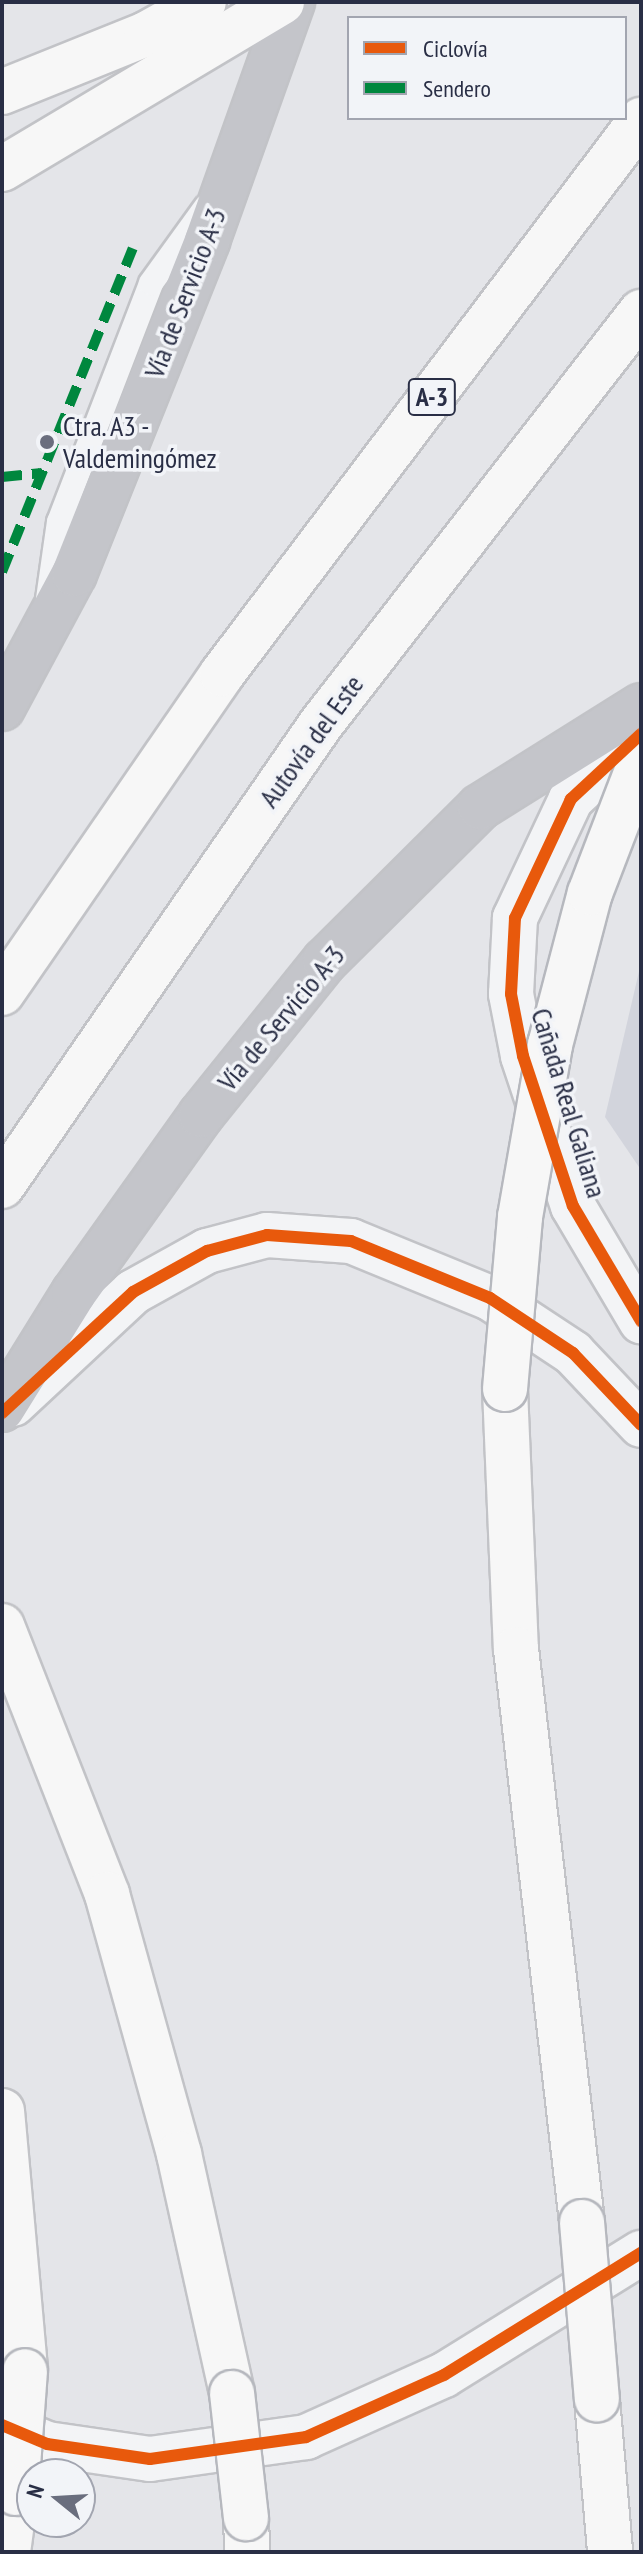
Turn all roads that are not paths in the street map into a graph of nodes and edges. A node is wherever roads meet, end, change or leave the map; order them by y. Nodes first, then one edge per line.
1 (204, 2) edge
2 (282, 2) edge
3 (292, 2) edge
4 (2, 92) edge
5 (641, 120) edge
6 (2, 169) edge
7 (641, 312) edge
8 (641, 706) edge
9 (2, 708) edge
10 (641, 734) edge
11 (641, 760) edge
12 (2, 993) edge
13 (2, 1186) edge
14 (641, 1321) edge
15 (2, 1411) edge
16 (641, 1425) edge
17 (2, 1626) edge
18 (2, 2111) edge
19 (641, 2253) edge
20 (597, 2399) junction
21 (2, 2425) edge
22 (246, 2535) edge
23 (8, 2552) edge
24 (587, 2552) edge
25 (610, 2552) edge

1 - 4 highway
2 - 6 highway
3 - 9 main road, Vía de Servicio A-3
5 - 12 highway, A-3
7 - 13 highway, Autovía del Este
8 - 15 main road, Vía de Servicio A-3
10 - 14 street, Cañada Real Galiana
11 - 20 highway, bridge
15 - 16 street
17 - 22 highway, bridge
18 - 23 highway, bridge
19 - 21 street
20 - 24 highway
20 - 25 highway

